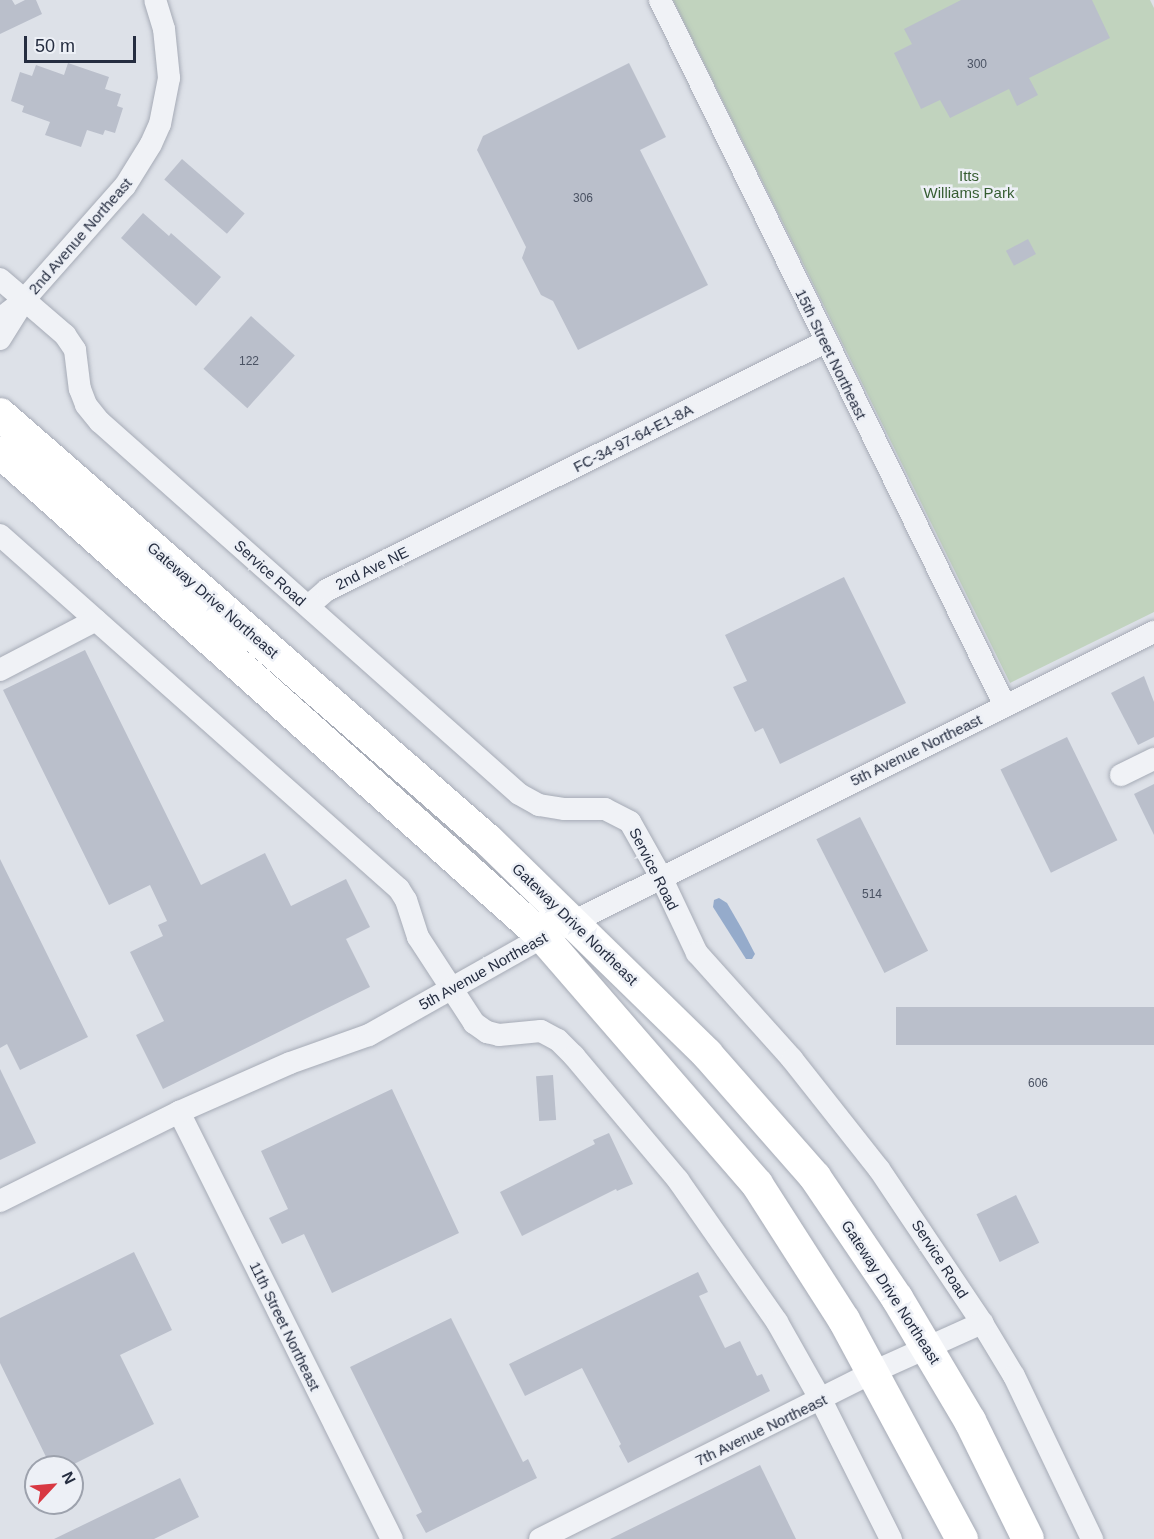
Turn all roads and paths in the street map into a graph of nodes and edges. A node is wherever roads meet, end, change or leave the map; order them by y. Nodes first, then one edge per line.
1 (155, 0) edge
2 (660, 0) edge
3 (0, 279) edge
4 (24, 300) junction
5 (0, 319) edge
6 (0, 339) edge
7 (825, 342) junction
8 (0, 414) edge
9 (0, 452) edge
10 (440, 534) joint
11 (0, 535) edge
12 (310, 609) junction
13 (96, 621) junction
14 (1153, 635) edge
15 (0, 670) edge
16 (1005, 706) junction
17 (1154, 759) edge
18 (1121, 775) dead end
19 (661, 877) junction
20 (575, 922) junction
21 (543, 936) junction
22 (451, 990) junction
23 (179, 1112) junction
24 (0, 1201) edge
25 (982, 1323) junction
26 (928, 1348) junction
27 (873, 1372) junction
28 (821, 1400) junction
29 (392, 1539) edge
30 (540, 1539) edge
31 (891, 1539) edge
32 (962, 1539) edge
33 (1028, 1539) edge
34 (1092, 1539) edge

1 - 4 street, 2nd Avenue Northeast
2 - 7 street, 15th Street Northeast
3 - 4 street, Service Road
4 - 5 street, 2nd Avenue Northeast
4 - 6 street, 2nd Avenue Northeast
4 - 12 street, Service Road
7 - 10 street, FC-34-97-64-E1-8A
7 - 16 street, 15th Street Northeast
8 - 20 highway, Gateway Drive Northeast
9 - 21 highway, Gateway Drive Northeast
10 - 12 street, 2nd Ave NE
11 - 13 street
12 - 19 street, Service Road
13 - 15 street
13 - 22 street
14 - 16 street, 5th Avenue Northeast
16 - 19 street, 5th Avenue Northeast
17 - 18 street
19 - 20 street, 5th Avenue Northeast
19 - 25 street, Service Road
20 - 21 street, 5th Avenue Northeast
20 - 26 highway, Gateway Drive Northeast
21 - 22 street, 5th Avenue Northeast
21 - 27 highway, Gateway Drive Northeast
22 - 23 street, 5th Avenue Northeast
22 - 28 street
23 - 24 street, 5th Avenue Northeast
23 - 29 street, 11th Street Northeast
25 - 26 street, 7th Avenue Northeast
25 - 34 street, Service Road
26 - 27 street, 7th Avenue Northeast
26 - 33 highway, Gateway Drive Northeast
27 - 28 street, 7th Avenue Northeast
27 - 32 highway, Gateway Drive Northeast
28 - 30 street, 7th Avenue Northeast
28 - 31 street

